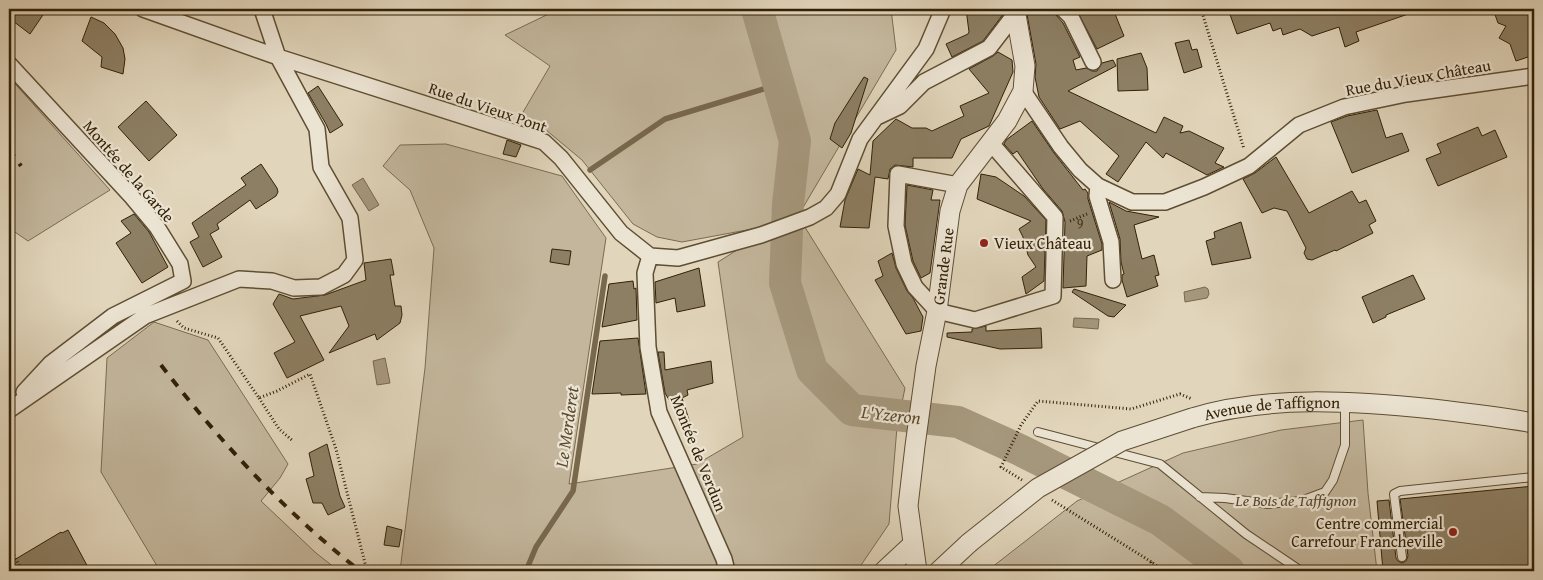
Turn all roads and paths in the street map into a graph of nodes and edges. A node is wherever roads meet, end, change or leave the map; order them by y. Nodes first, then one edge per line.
1 (143, 9) edge
2 (262, 9) edge
3 (943, 9) edge
4 (1063, 9) edge
5 (1201, 9) edge
6 (1015, 12) edge
7 (278, 57) junction
8 (1093, 62) dead end
9 (9, 64) edge
10 (1534, 76) edge
11 (1023, 91) junction
12 (876, 118) junction
13 (990, 142) junction
14 (1249, 166) junction
15 (958, 185) junction
16 (1098, 186) junction
17 (650, 256) junction
18 (1113, 280) dead end
19 (164, 308) junction
20 (935, 318) junction
21 (259, 398) junction
22 (1345, 403) junction
23 (9, 410) edge
24 (1217, 411) junction
25 (1534, 416) edge
26 (1027, 417) junction
27 (1502, 417) junction
28 (1033, 420) dead end
29 (1534, 423) edge
30 (1038, 432) dead end
31 (293, 441) dead end
32 (1534, 477) edge
33 (1026, 483) dead end
34 (1200, 497) junction
35 (1050, 498) dead end
36 (9, 546) edge
37 (915, 557) edge
38 (1402, 557) dead end
39 (1150, 560) junction
40 (22, 571) edge
41 (367, 571) edge
42 (727, 571) edge
43 (884, 571) edge
44 (939, 571) edge
45 (1154, 571) edge
46 (1164, 571) edge
47 (1301, 571) edge

1 - 7 street
2 - 7 street
3 - 12 street
4 - 8 street
5 - 14 path
6 - 11 street, Grande Rue
6 - 12 street
7 - 17 street, Rue du Vieux Pont
7 - 19 street
9 - 23 street, Montée de la Garde
10 - 14 street, Rue du Vieux Château
11 - 13 street, Grande Rue
11 - 16 street, Rue du Vieux Château
12 - 17 street
13 - 15 street, Grande Rue
13 - 20 street
14 - 16 street, Rue du Vieux Château
15 - 20 street, Grande Rue
15 - 20 street
16 - 18 street
17 - 42 street, Montée de Verdun
19 - 21 path
19 - 23 street
20 - 37 street, Grande Rue
21 - 31 path
21 - 41 path
22 - 24 street, Avenue de Taffignon
22 - 27 street, Avenue de Taffignon
22 - 34 lane
24 - 26 path
24 - 44 street, Avenue de Taffignon, bridge
25 - 27 street, Avenue de Taffignon
26 - 28 path
26 - 33 path
27 - 29 street, Avenue de Taffignon
30 - 34 lane
32 - 38 lane
34 - 47 lane
35 - 39 path
36 - 40 path
37 - 43 street, Grande Rue
39 - 45 path
39 - 46 path

